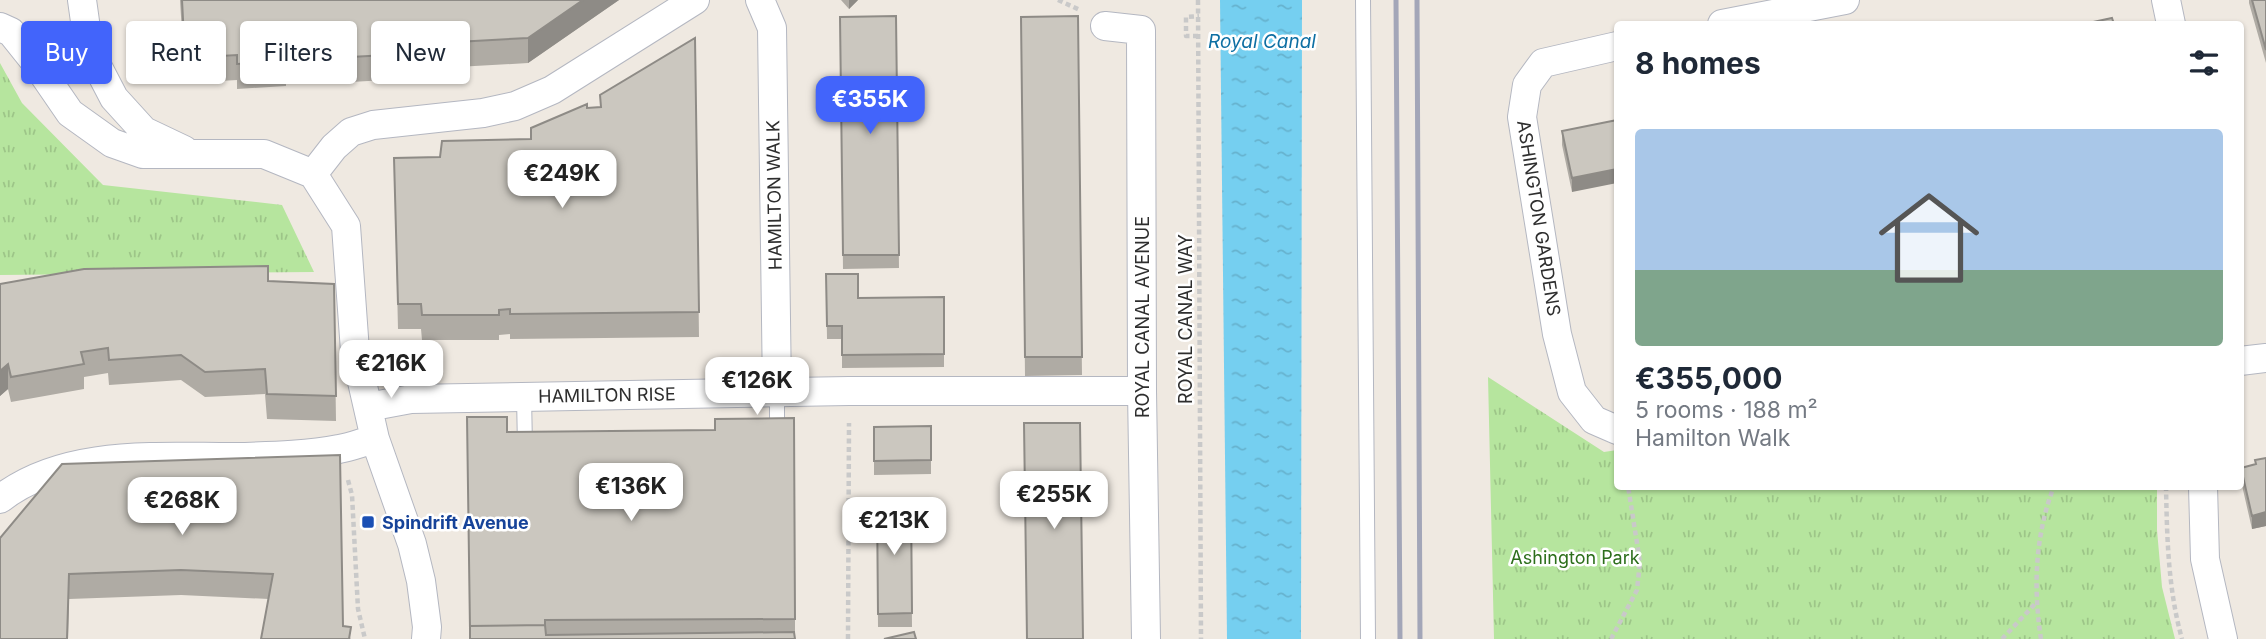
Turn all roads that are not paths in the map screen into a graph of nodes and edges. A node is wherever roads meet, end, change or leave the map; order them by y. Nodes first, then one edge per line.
1 (82, 0) edge
2 (695, 0) edge
3 (760, 0) edge
4 (1363, 0) edge
5 (1845, 0) edge
6 (2166, 0) edge
7 (1737, 21) edge
8 (2170, 21) edge
9 (1105, 26) dead end
10 (0, 27) edge
11 (1614, 47) edge
12 (196, 155) junction
13 (313, 174) junction
14 (2266, 358) edge
15 (2244, 361) edge
16 (1142, 391) junction
17 (777, 392) junction
18 (524, 397) junction
19 (368, 407) junction
20 (1614, 429) edge
21 (777, 436) edge
22 (375, 439) junction
23 (525, 446) edge
24 (2203, 490) edge
25 (0, 499) edge
26 (426, 639) edge
27 (1146, 639) edge
28 (1368, 639) edge
29 (2222, 639) edge

1 - 12 street
2 - 13 street
3 - 17 street, HAMILTON WALK
4 - 28 lane
5 - 7 street
6 - 8 street
9 - 16 street, ROYAL CANAL AVENUE
10 - 12 street
11 - 20 street, ASHINGTON GARDENS
12 - 13 street
13 - 19 street
14 - 15 street
16 - 17 street, HAMILTON RISE
16 - 27 street, ROYAL CANAL AVENUE
17 - 18 street, HAMILTON RISE
17 - 21 lane
18 - 19 street, HAMILTON RISE
18 - 23 lane
19 - 22 street
22 - 25 street
22 - 26 street
24 - 29 street

